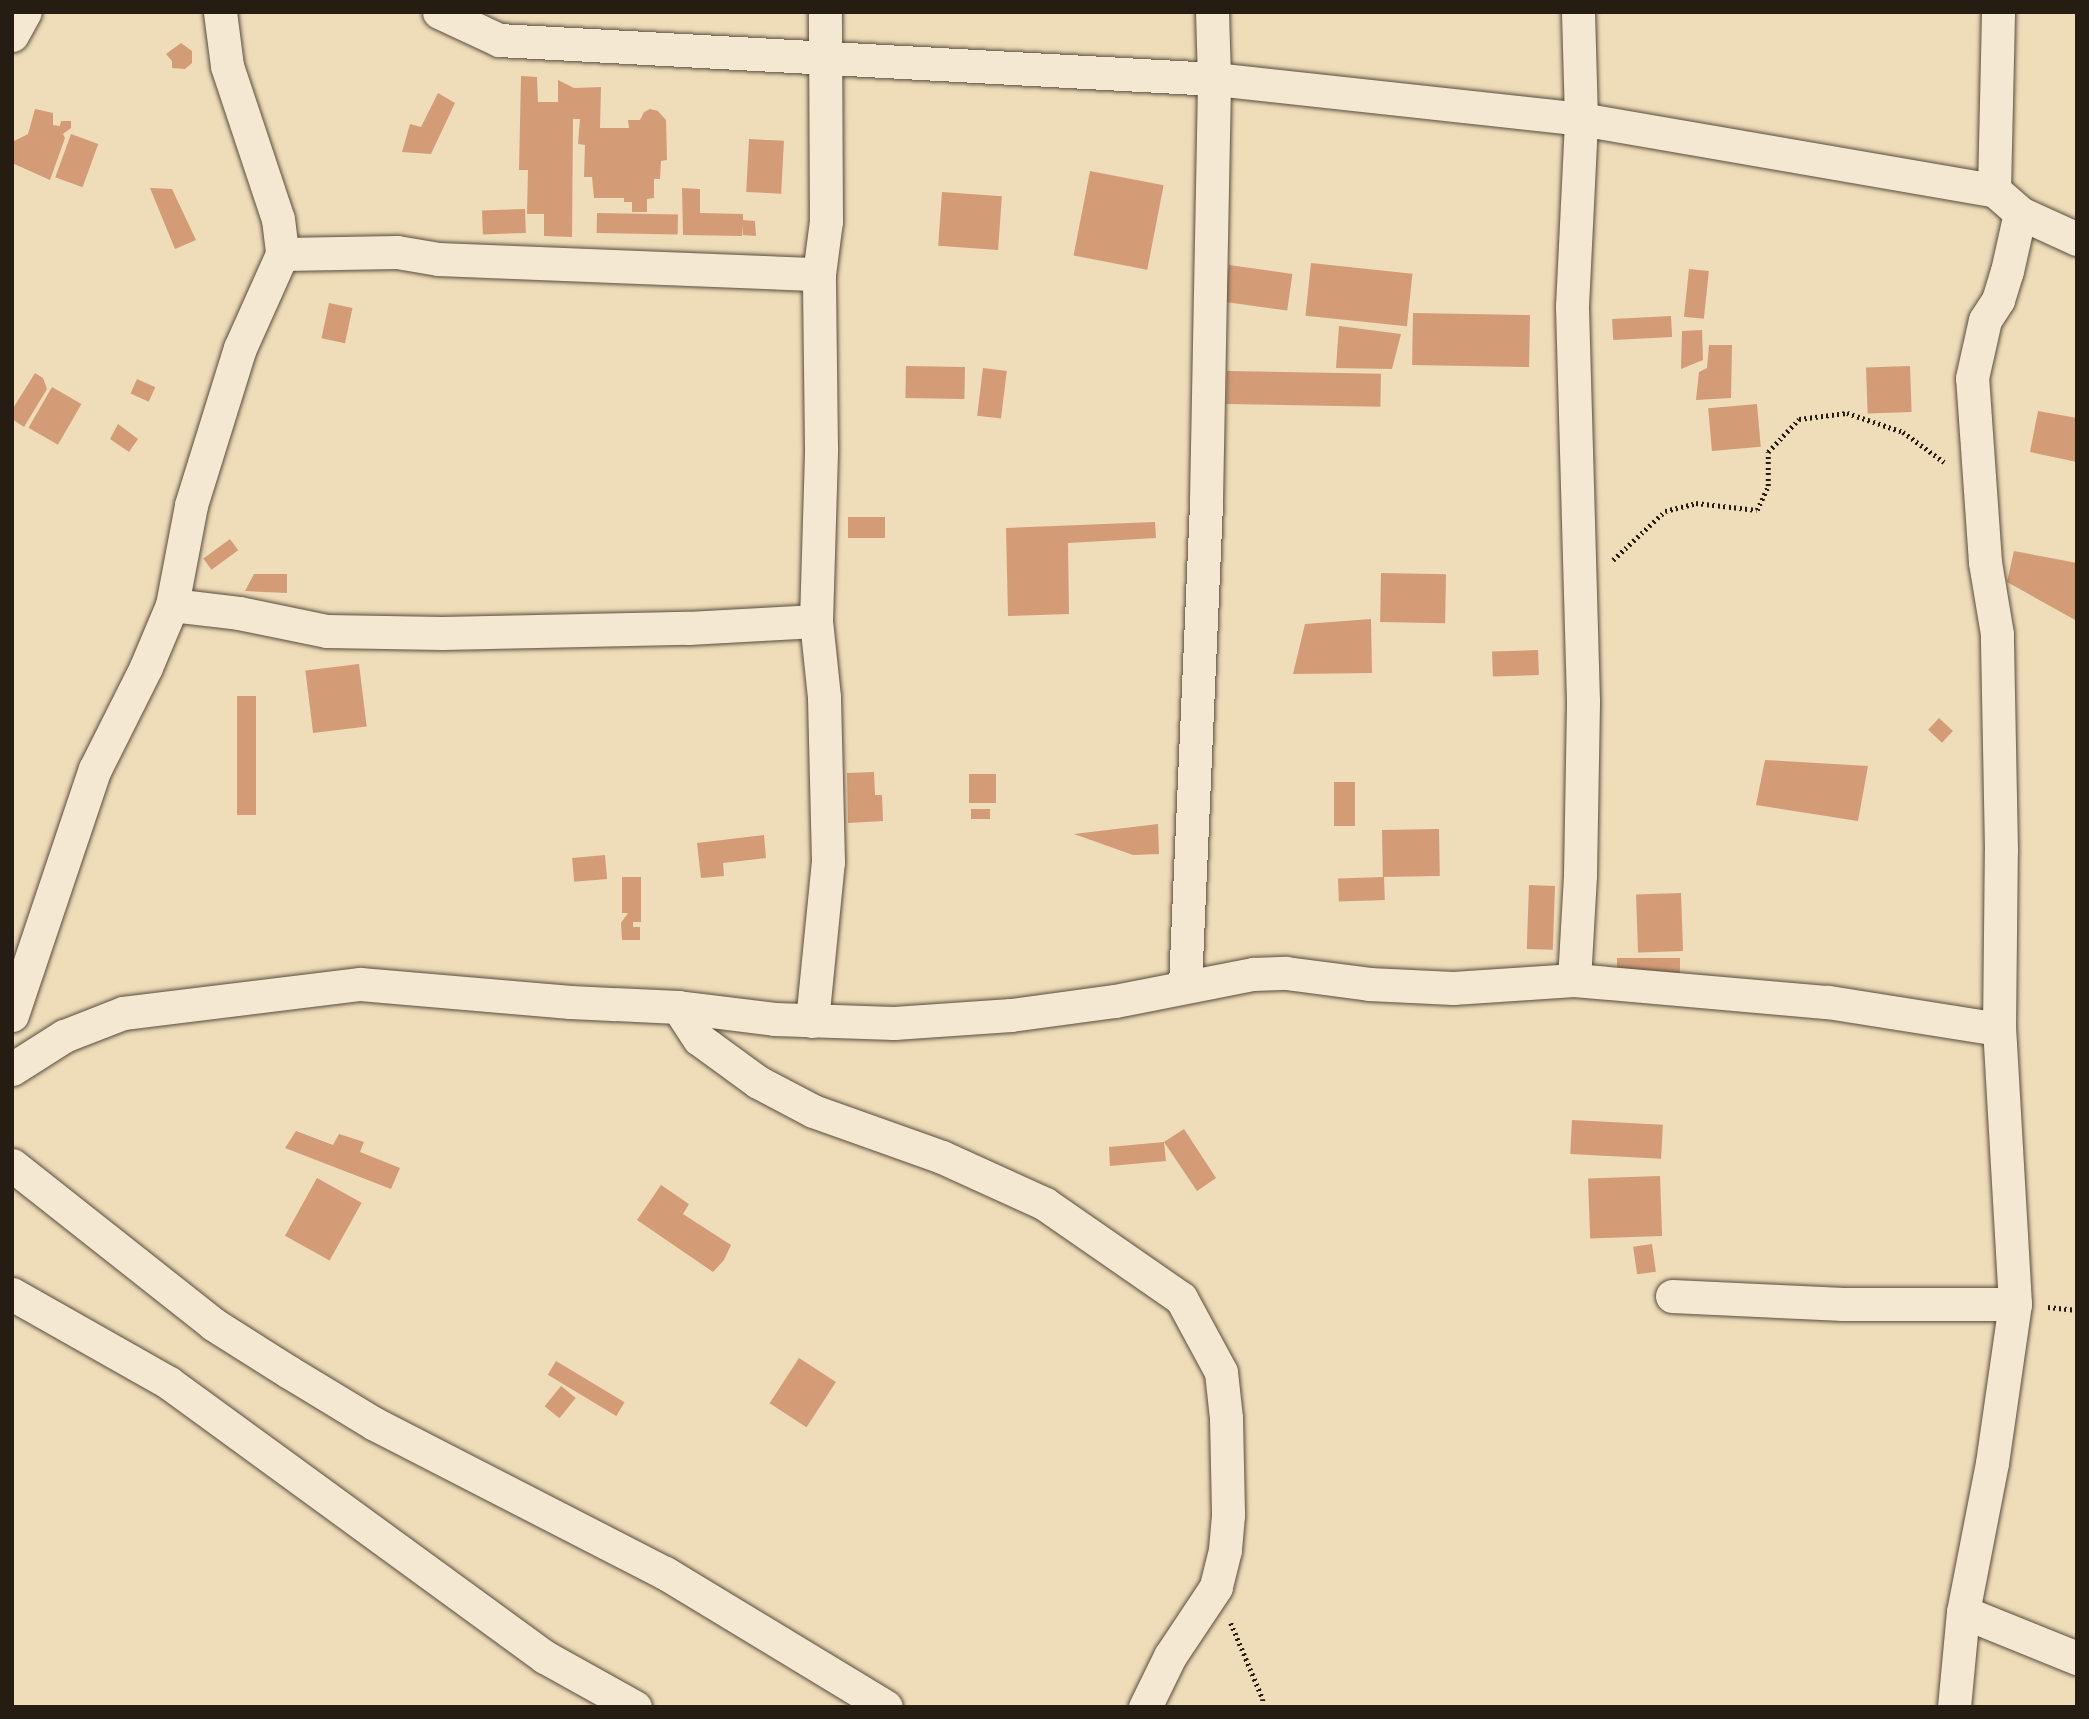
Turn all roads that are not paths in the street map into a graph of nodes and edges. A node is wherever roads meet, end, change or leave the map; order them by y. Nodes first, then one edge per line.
1 (25, 12) edge
2 (220, 12) edge
3 (439, 12) edge
4 (825, 12) edge
5 (1212, 12) edge
6 (1578, 12) edge
7 (1998, 12) edge
8 (12, 36) edge
9 (823, 60) junction
10 (1214, 79) junction
11 (1581, 119) junction
12 (1994, 190) junction
13 (2020, 213) junction
14 (2077, 239) edge
15 (282, 254) junction
16 (819, 274) junction
17 (172, 606) junction
18 (816, 621) junction
19 (1574, 980) junction
20 (1185, 985) junction
21 (678, 1007) junction
22 (12, 1015) edge
23 (812, 1021) junction
24 (1999, 1029) junction
25 (12, 1069) edge
26 (12, 1165) edge
27 (12, 1294) edge
28 (1672, 1297) dead end
29 (2015, 1304) junction
30 (1963, 1612) junction
31 (2077, 1658) edge
32 (635, 1707) edge
33 (886, 1707) edge
34 (1145, 1707) edge
35 (1954, 1707) edge

1 - 8 street
2 - 15 street
3 - 9 street
4 - 9 street
5 - 10 street
6 - 11 street
7 - 12 street
9 - 10 street
9 - 16 street
10 - 11 street
10 - 20 street
11 - 12 street
11 - 19 street
12 - 13 street
13 - 14 street
13 - 24 street
15 - 16 street
15 - 17 street
16 - 18 street
17 - 18 street
17 - 22 street
18 - 23 street
19 - 20 street
19 - 24 street
20 - 23 street
21 - 23 street
21 - 25 street
21 - 34 street
24 - 29 street
26 - 33 street
27 - 32 street
28 - 29 street
29 - 30 street
30 - 31 street
30 - 35 street

